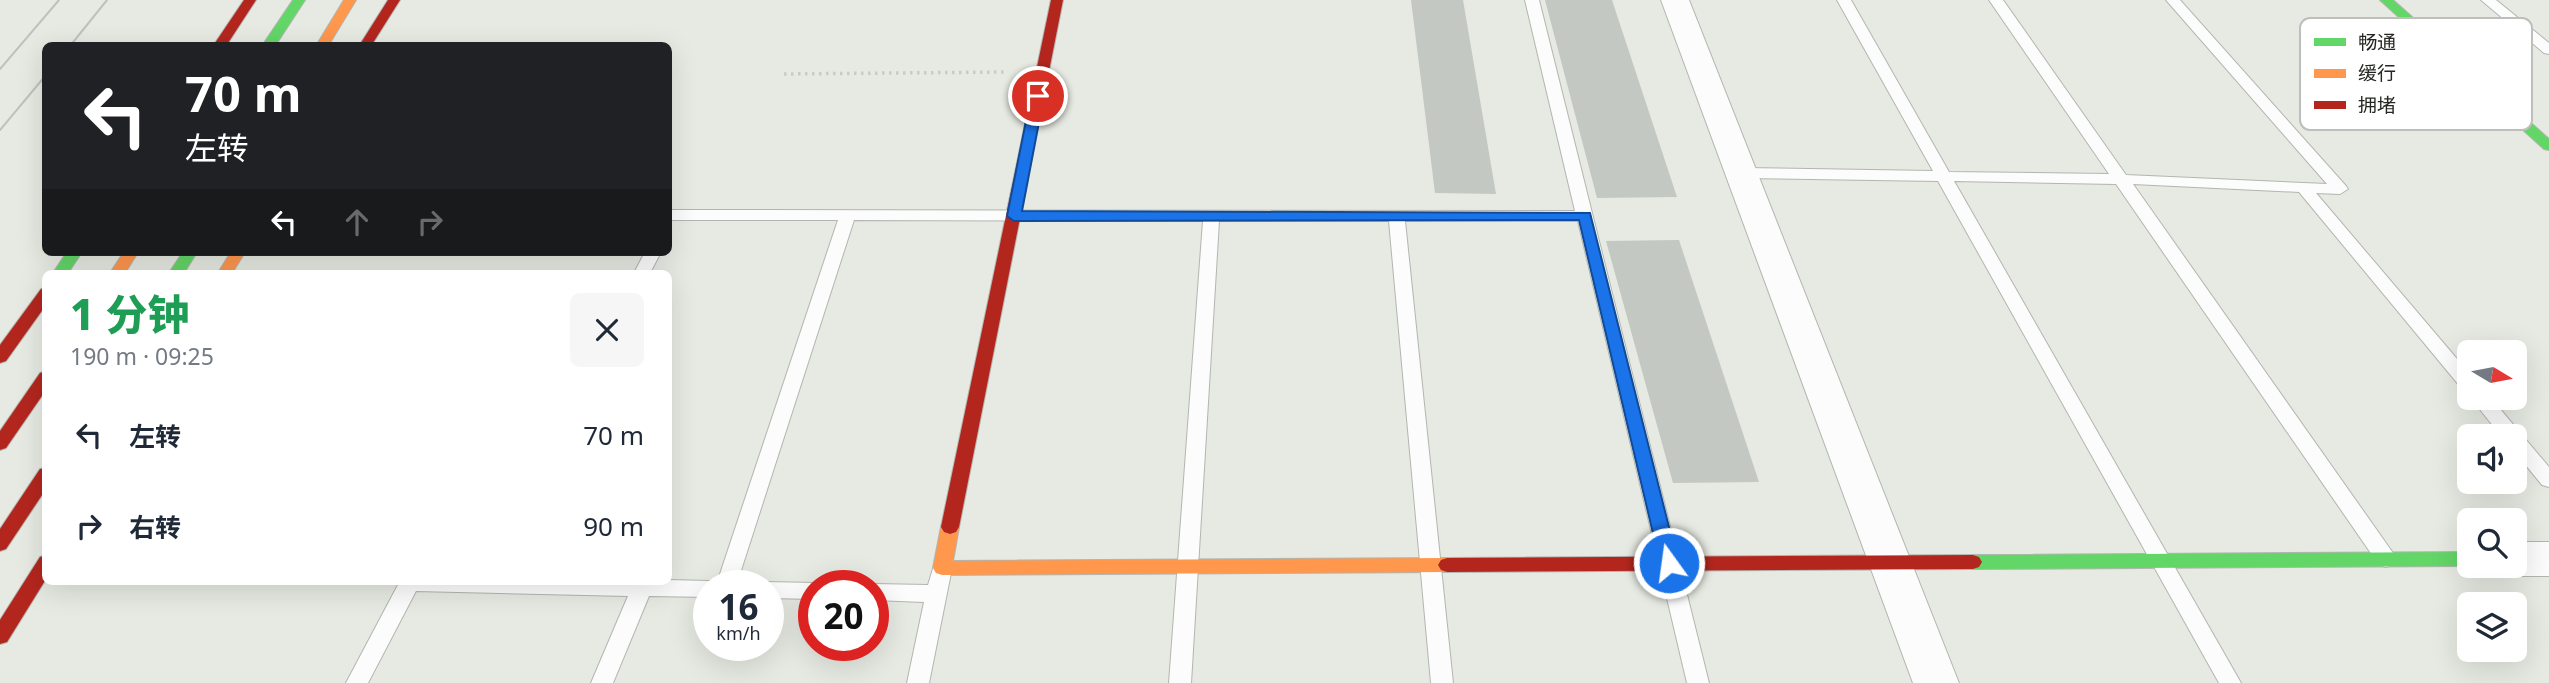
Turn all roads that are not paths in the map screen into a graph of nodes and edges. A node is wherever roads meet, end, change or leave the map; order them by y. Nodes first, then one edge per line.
1 (250, 0) edge
2 (299, 0) edge
3 (350, 0) edge
4 (394, 0) edge
5 (1057, 0) edge
6 (1532, 0) edge
7 (1675, 0) edge
8 (1844, 0) edge
9 (1996, 0) edge
10 (2173, 0) edge
11 (2386, 0) edge
12 (2488, 0) edge
13 (2406, 18) edge
14 (2510, 18) edge
15 (2532, 36) edge
16 (222, 42) edge
17 (271, 42) edge
18 (324, 42) edge
19 (368, 42) edge
20 (2549, 50) edge
21 (2531, 130) edge
22 (2549, 146) edge
23 (1741, 173) junction
24 (1946, 178) junction
25 (2120, 179) junction
26 (2303, 187) junction
27 (847, 216) junction
28 (1014, 216) junction
29 (1210, 216) junction
30 (1585, 216) junction
31 (672, 217) edge
32 (1397, 217) junction
33 (42, 298) edge
34 (0, 356) edge
35 (2457, 371) edge
36 (42, 383) edge
37 (2490, 410) edge
38 (2501, 424) edge
39 (0, 444) edge
40 (2527, 454) edge
41 (42, 480) edge
42 (2549, 480) edge
43 (0, 544) edge
44 (2386, 559) junction
45 (2457, 559) edge
46 (2527, 559) edge
47 (2549, 559) edge
48 (2161, 560) junction
49 (1890, 562) junction
50 (1669, 563) junction
51 (1187, 565) junction
52 (1432, 565) junction
53 (42, 568) edge
54 (942, 568) junction
55 (731, 570) edge
56 (408, 585) edge
57 (566, 585) edge
58 (642, 587) junction
59 (693, 589) edge
60 (889, 593) edge
61 (936, 594) junction
62 (0, 636) edge
63 (357, 683) edge
64 (602, 683) edge
65 (918, 683) edge
66 (1180, 683) edge
67 (1442, 683) edge
68 (1698, 683) edge
69 (1936, 683) edge
70 (2230, 683) edge

1 - 16 street
2 - 17 street
3 - 18 street
4 - 19 street
5 - 28 street
6 - 30 lane
7 - 23 street
8 - 24 lane
9 - 25 lane
10 - 26 lane
11 - 13 street
12 - 14 lane
15 - 20 lane
21 - 22 street
23 - 24 lane
23 - 49 street
24 - 25 lane
24 - 48 lane
25 - 26 lane
25 - 44 lane
26 - 35 lane
27 - 28 lane
27 - 31 lane
27 - 55 lane
28 - 29 lane
28 - 54 street
29 - 32 lane
29 - 51 lane
30 - 32 lane
30 - 50 lane
32 - 52 lane
33 - 34 street
36 - 39 street
37 - 38 lane
40 - 42 lane
41 - 43 street
44 - 45 street
44 - 48 street
46 - 47 street
48 - 49 street
48 - 70 lane
49 - 50 street
49 - 69 street
50 - 52 street
50 - 68 lane
51 - 52 street
51 - 54 street
51 - 66 lane
52 - 67 lane
53 - 62 street
54 - 61 lane
56 - 63 lane
57 - 58 lane
58 - 59 lane
58 - 64 lane
60 - 61 lane
61 - 65 lane

